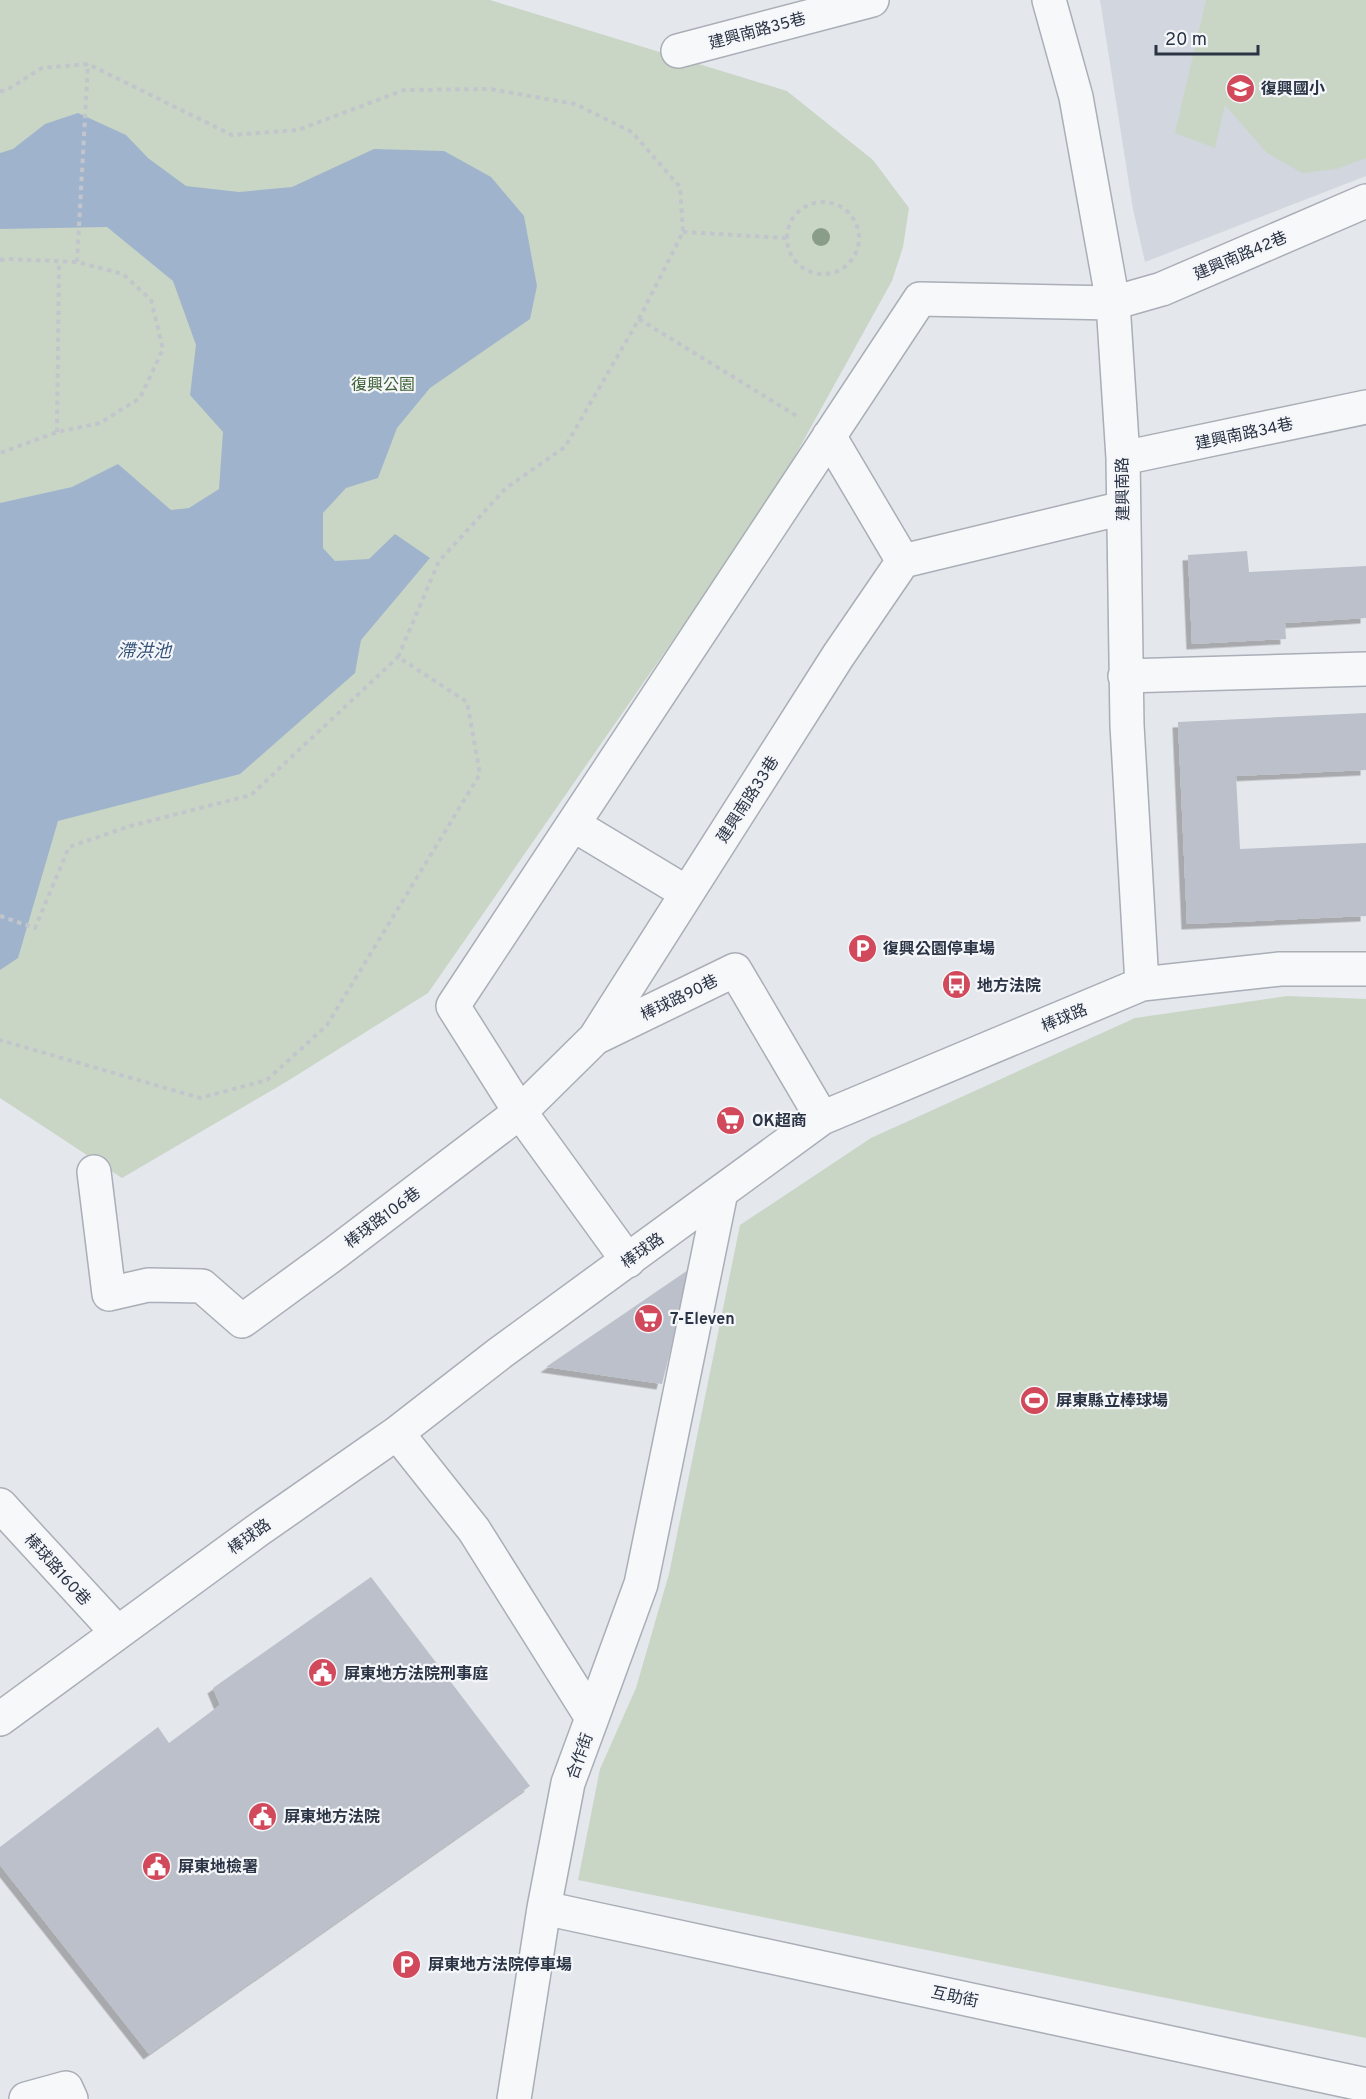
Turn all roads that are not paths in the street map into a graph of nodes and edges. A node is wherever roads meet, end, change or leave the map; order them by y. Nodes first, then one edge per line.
1 (872, 0) edge
2 (1049, 0) edge
3 (678, 51) dead end
4 (1366, 201) edge
5 (1113, 303) junction
6 (1366, 407) edge
7 (829, 436) junction
8 (1123, 458) junction
9 (1123, 508) junction
10 (903, 561) junction
11 (1366, 669) edge
12 (1125, 676) junction
13 (574, 825) junction
14 (687, 892) junction
15 (1366, 969) edge
16 (1142, 984) junction
17 (595, 1038) junction
18 (520, 1112) junction
19 (822, 1118) junction
20 (94, 1172) dead end
21 (721, 1192) junction
22 (628, 1261) junction
23 (397, 1433) junction
24 (0, 1505) edge
25 (117, 1632) junction
26 (592, 1718) junction
27 (0, 1719) edge
28 (544, 1908) junction
29 (1366, 2085) edge
30 (1311, 2086) edge
31 (69, 2093) edge
32 (26, 2099) edge
33 (514, 2099) edge

1 - 3 street, 建興南路35巷
2 - 5 street, 建興南路
4 - 5 street, 建興南路42巷
5 - 7 street, 建興南路42巷
5 - 8 street, 建興南路
6 - 8 street, 建興南路34巷
7 - 10 street
7 - 13 street
8 - 9 street, 建興南路
9 - 10 street
9 - 12 street, 建興南路
10 - 14 street, 建興南路33巷
11 - 12 street
12 - 16 street, 建興南路
13 - 14 street
13 - 18 street
14 - 17 street, 建興南路33巷
15 - 16 street, 棒球路
16 - 19 street, 棒球路
17 - 18 street, 棒球路90巷
17 - 19 street, 棒球路90巷
18 - 20 street, 棒球路106巷
18 - 22 street
19 - 21 street, 棒球路
21 - 22 street, 棒球路
21 - 26 street
22 - 23 street, 棒球路
23 - 25 street, 棒球路
23 - 26 street, 合作街
24 - 25 street, 棒球路160巷
25 - 27 street, 棒球路
26 - 28 street, 合作街
28 - 30 street, 互助街
28 - 33 street, 合作街
29 - 30 street, 互助街
31 - 32 street

